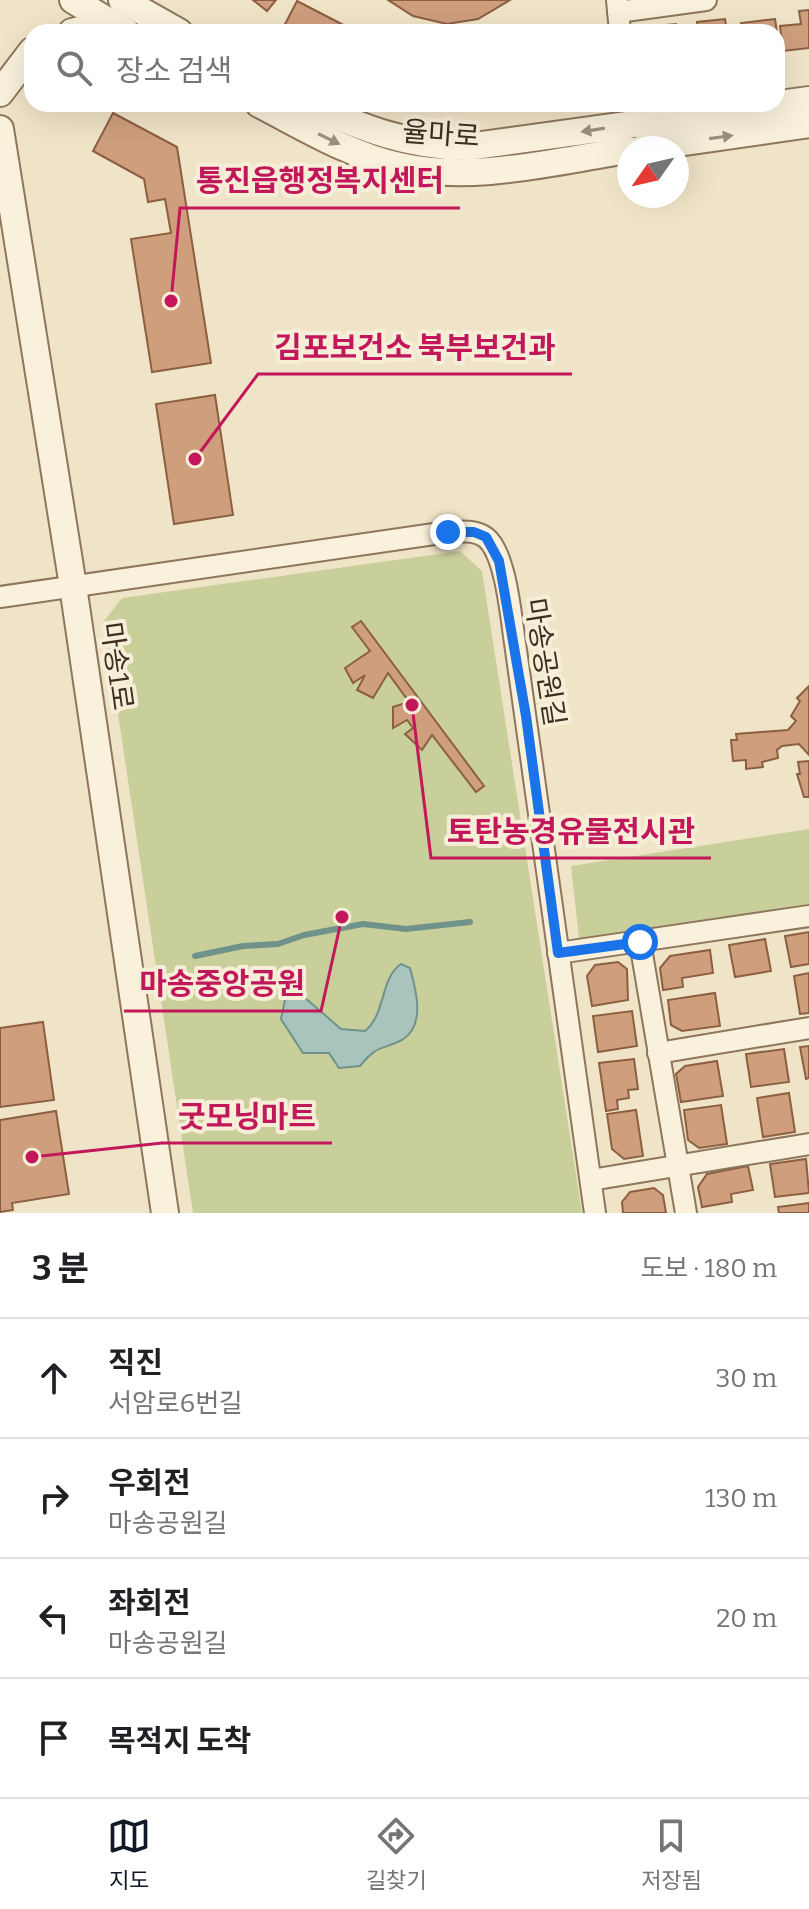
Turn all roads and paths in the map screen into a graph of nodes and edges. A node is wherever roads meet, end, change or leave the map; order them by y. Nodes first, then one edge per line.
1 (73, 0) edge
2 (706, 0) edge
3 (618, 15) edge
4 (119, 18) edge
5 (99, 24) edge
6 (145, 24) edge
7 (24, 62) edge
8 (0, 93) edge
9 (809, 100) edge
10 (785, 103) edge
11 (275, 112) edge
12 (330, 112) edge
13 (726, 112) edge
14 (809, 124) edge
15 (629, 126) edge
16 (0, 129) edge
17 (689, 141) edge
18 (73, 586) junction
19 (0, 597) edge
20 (809, 916) edge
21 (640, 942) junction
22 (558, 953) junction
23 (809, 1028) edge
24 (658, 1053) junction
25 (809, 1144) edge
26 (676, 1166) junction
27 (591, 1180) junction
28 (165, 1213) edge
29 (595, 1213) edge
30 (686, 1213) edge

1 - 4 street
2 - 3 street
4 - 5 street
4 - 6 street
7 - 8 street
9 - 10 street, 율마로
11 -> 15 street, 율마로
15 -> 12 street, 율마로
13 - 15 street, 율마로
17 -> 14 street
16 - 18 street, 마송1로
18 - 19 street
18 - 22 street, 마송공원길
18 - 28 street, 마송1로
20 - 21 street
21 - 22 street
21 - 24 street
22 - 27 street, 마송공원길
23 - 24 street
24 - 26 street
25 - 26 street
26 - 27 street
26 - 30 street
27 - 29 street, 마송공원길

